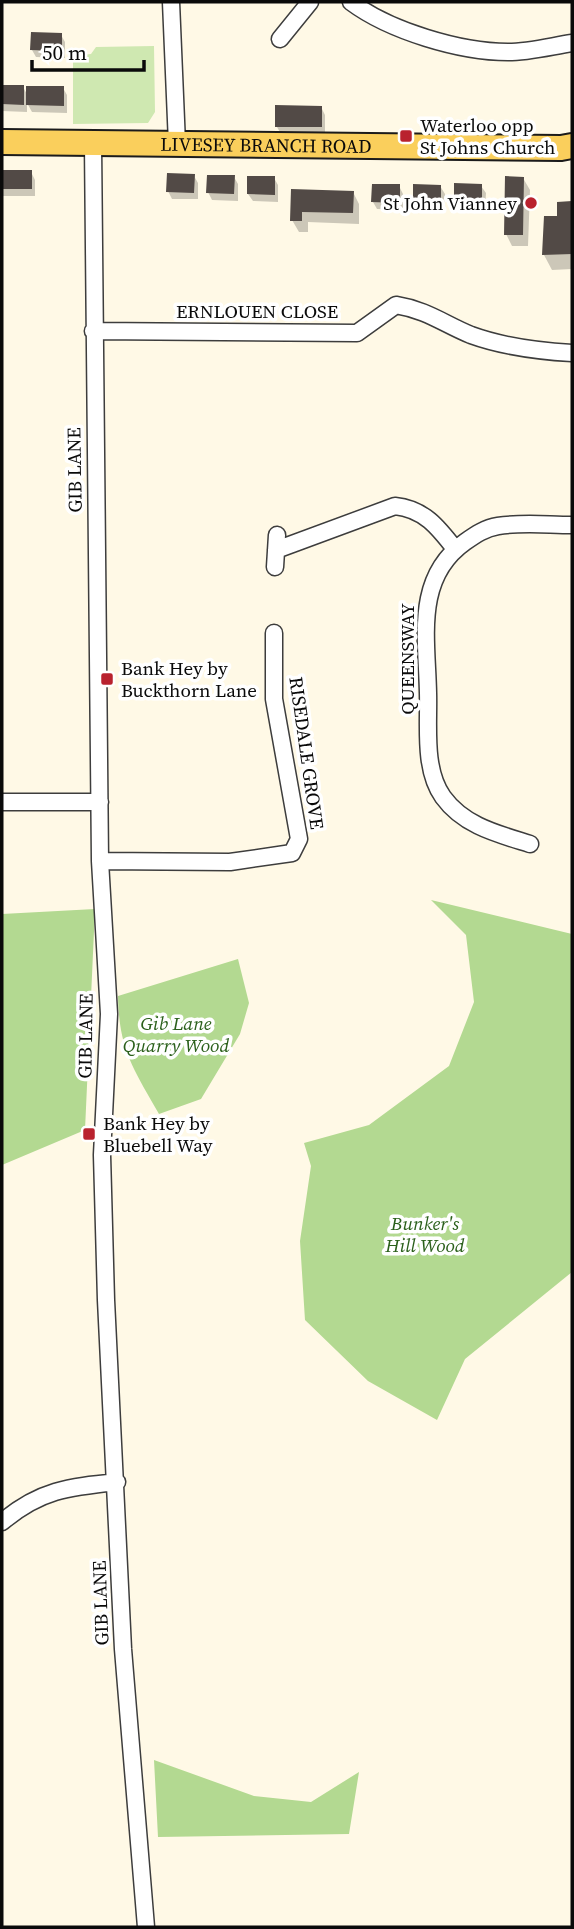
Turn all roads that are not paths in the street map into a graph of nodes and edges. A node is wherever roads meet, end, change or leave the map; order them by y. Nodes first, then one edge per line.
1 (171, 2) edge
2 (310, 2) edge
3 (351, 2) edge
4 (280, 39) dead end
5 (572, 43) edge
6 (2, 142) edge
7 (93, 144) junction
8 (177, 144) junction
9 (572, 146) edge
10 (93, 331) junction
11 (572, 353) edge
12 (572, 525) edge
13 (455, 549) junction
14 (275, 567) dead end
15 (274, 633) dead end
16 (2, 802) edge
17 (100, 803) junction
18 (530, 844) dead end
19 (100, 861) junction
20 (117, 1482) junction
21 (2, 1522) edge
22 (146, 1927) edge

1 - 8 street
2 - 4 street
3 - 5 street
6 - 7 main road, LIVESEY BRANCH ROAD
7 - 8 main road, LIVESEY BRANCH ROAD
7 - 10 street, GIB LANE
8 - 9 main road, LIVESEY BRANCH ROAD
10 - 11 street, ERNLOUEN CLOSE
10 - 17 street, GIB LANE
12 - 13 street, QUEENSWAY
13 - 14 street
13 - 18 street, QUEENSWAY
15 - 19 street, RISEDALE GROVE
16 - 17 street
17 - 19 street, GIB LANE
19 - 20 street, GIB LANE
20 - 21 street
20 - 22 street, GIB LANE

